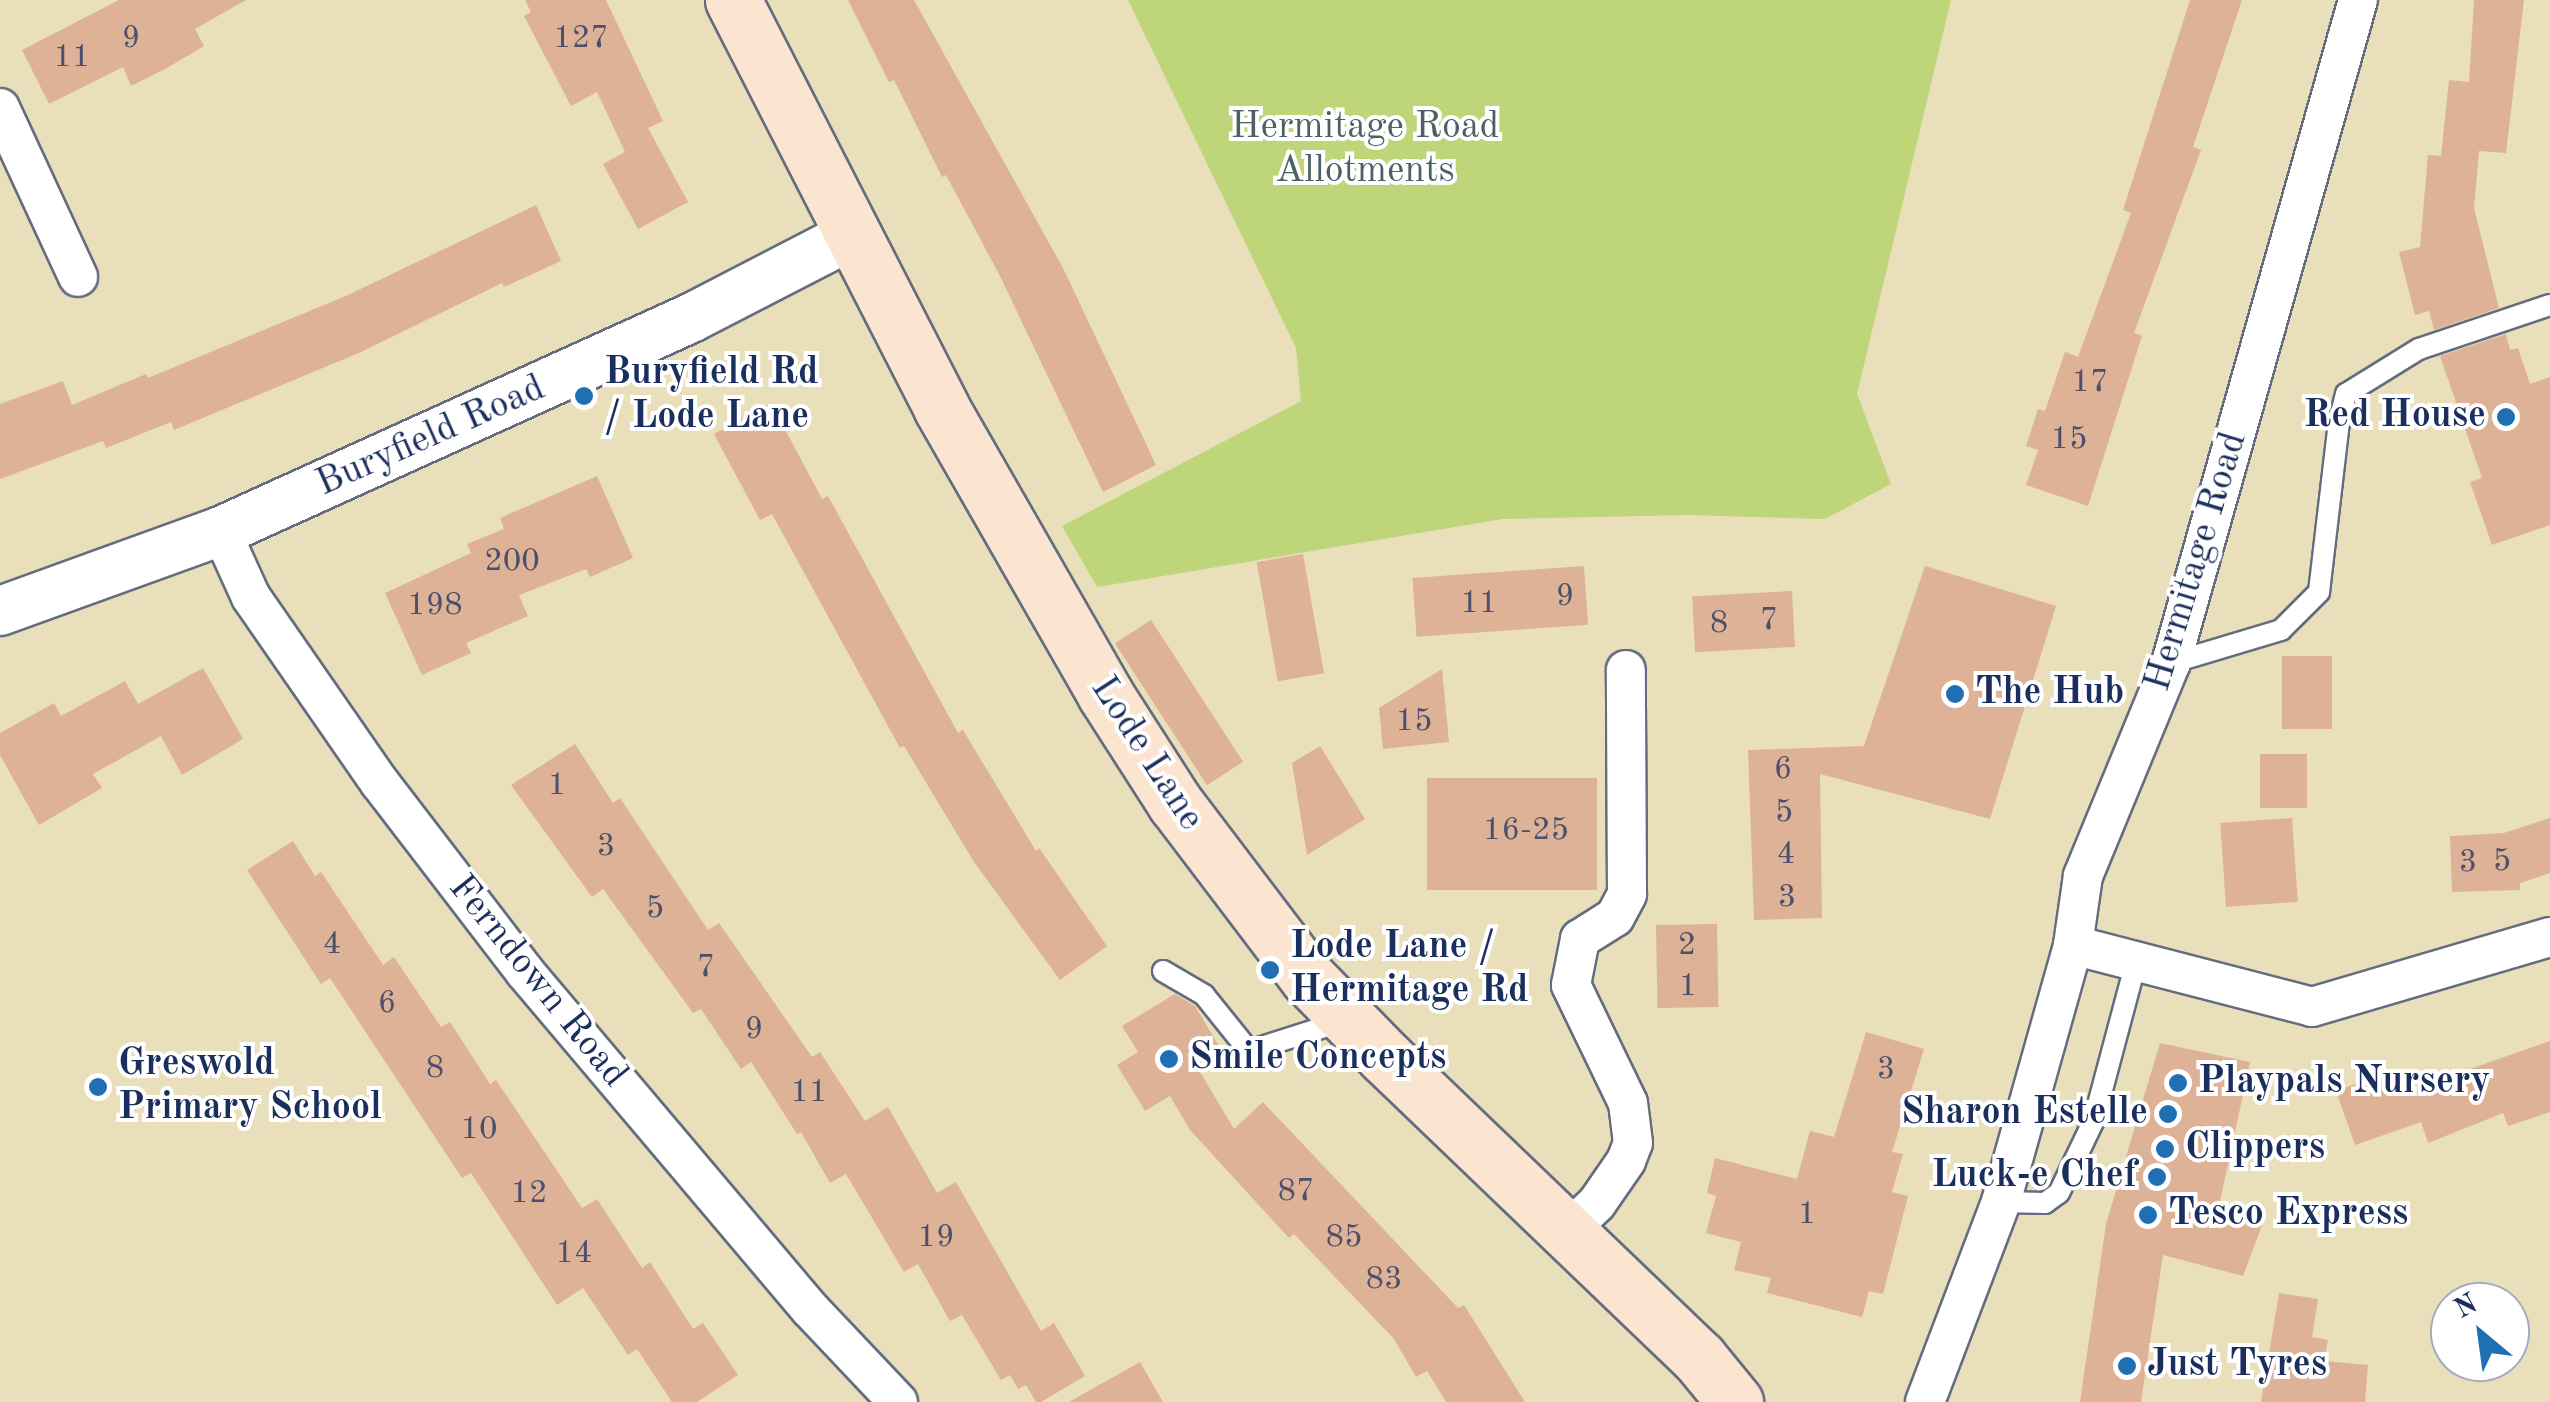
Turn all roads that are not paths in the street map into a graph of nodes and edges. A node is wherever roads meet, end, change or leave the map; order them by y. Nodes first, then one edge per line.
1 (733, 0) edge
2 (2358, 0) edge
3 (0, 108) edge
4 (850, 236) junction
5 (78, 276) dead end
6 (2550, 306) edge
7 (221, 531) junction
8 (0, 611) edge
9 (2171, 662) junction
10 (1626, 670) dead end
11 (2550, 937) edge
12 (2073, 945) junction
13 (2136, 962) junction
14 (1164, 971) dead end
15 (1348, 1020) junction
16 (2001, 1202) junction
17 (1566, 1233) junction
18 (1735, 1397) edge
19 (898, 1402) edge
20 (1926, 1402) edge

1 - 4 main road, Lode Lane
2 - 9 street, Hermitage Road
3 - 5 street
4 - 7 street, Buryfield Road
4 - 15 main road, Lode Lane
6 - 9 lane
7 - 8 street, Buryfield Road
7 - 19 street, Ferndown Road
9 - 12 street, Hermitage Road
10 - 17 street
11 - 13 street
12 - 13 street
12 - 16 street, Hermitage Road
13 - 16 lane
14 - 15 lane
15 - 17 main road, Lode Lane
16 - 20 street, Hermitage Road
17 - 18 main road, Lode Lane

